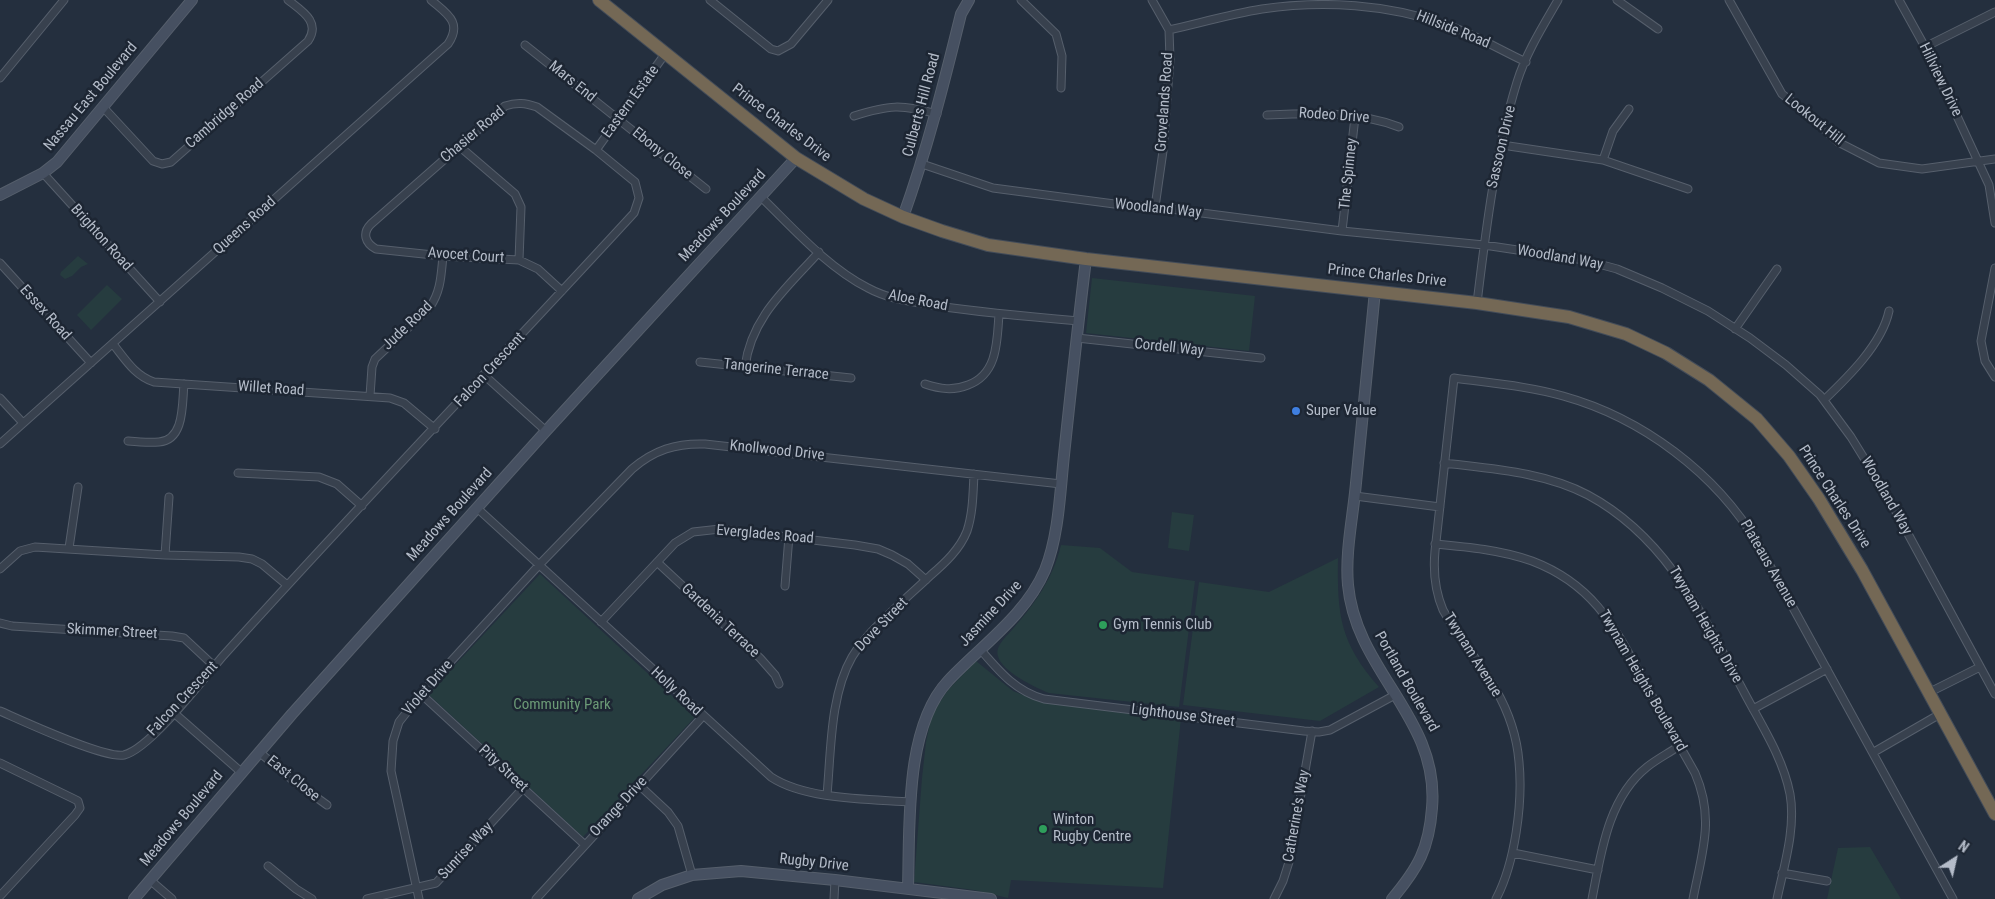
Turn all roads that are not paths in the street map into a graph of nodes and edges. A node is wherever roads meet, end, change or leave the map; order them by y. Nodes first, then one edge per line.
1 (64, 0) edge
2 (192, 0) edge
3 (288, 0) edge
4 (431, 0) edge
5 (600, 0) edge
6 (710, 0) edge
7 (828, 0) edge
8 (968, 0) edge
9 (1022, 0) edge
10 (1152, 0) edge
11 (1558, 0) edge
12 (1617, 0) edge
13 (1728, 0) edge
14 (1899, 0) edge
15 (1995, 12) edge
16 (1658, 29) dead end
17 (1169, 30) junction
18 (525, 44) dead end
19 (1925, 47) junction
20 (666, 54) junction
21 (1526, 62) junction
22 (0, 78) edge
23 (1061, 88) dead end
24 (103, 107) junction
25 (1629, 109) dead end
26 (937, 114) junction
27 (1267, 115) dead end
28 (854, 116) dead end
29 (1355, 117) junction
30 (618, 120) junction
31 (1400, 127) dead end
32 (1502, 145) junction
33 (459, 146) junction
34 (596, 150) junction
35 (796, 158) junction
36 (1995, 159) edge
37 (1603, 160) junction
38 (1979, 162) junction
39 (922, 164) junction
40 (43, 173) junction
41 (706, 189) dead end
42 (1688, 190) dead end
43 (0, 195) edge
44 (761, 197) junction
45 (1155, 207) junction
46 (902, 217) junction
47 (1995, 222) edge
48 (1342, 231) junction
49 (366, 236) joint
50 (1484, 245) junction
51 (819, 252) junction
52 (443, 256) junction
53 (1086, 259) junction
54 (519, 260) junction
55 (0, 263) edge
56 (1995, 268) edge
57 (1777, 269) dead end
58 (562, 291) junction
59 (1374, 291) junction
60 (160, 302) junction
61 (1477, 303) junction
62 (1889, 311) dead end
63 (999, 314) junction
64 (1079, 321) junction
65 (1735, 329) junction
66 (1077, 338) junction
67 (113, 344) junction
68 (1261, 358) dead end
69 (700, 362) dead end
70 (90, 363) junction
71 (745, 367) junction
72 (484, 375) junction
73 (1995, 377) edge
74 (851, 378) dead end
75 (1454, 378) joint
76 (184, 384) junction
77 (925, 384) dead end
78 (370, 396) junction
79 (0, 398) edge
80 (1824, 400) junction
81 (23, 423) junction
82 (435, 429) junction
83 (546, 431) junction
84 (128, 441) dead end
85 (0, 444) edge
86 (1444, 462) junction
87 (238, 472) dead end
88 (974, 474) junction
89 (1061, 484) junction
90 (78, 488) dead end
91 (1355, 496) junction
92 (169, 497) dead end
93 (362, 506) junction
94 (1440, 507) junction
95 (477, 508) junction
96 (789, 536) junction
97 (1435, 544) junction
98 (69, 548) junction
99 (165, 555) junction
100 (657, 562) junction
101 (539, 565) junction
102 (0, 569) edge
103 (926, 580) junction
104 (287, 585) junction
105 (785, 586) dead end
106 (601, 622) junction
107 (0, 623) edge
108 (980, 650) junction
109 (214, 666) junction
110 (1980, 667) junction
111 (1827, 669) junction
112 (780, 684) dead end
113 (1928, 693) junction
114 (421, 694) junction
115 (1995, 694) edge
116 (1395, 695) junction
117 (1753, 709) junction
118 (0, 711) edge
119 (174, 713) junction
120 (1940, 714) junction
121 (703, 716) junction
122 (1312, 731) junction
123 (1679, 746) junction
124 (259, 752) junction
125 (1874, 752) junction
126 (0, 763) edge
127 (242, 772) junction
128 (640, 785) junction
129 (523, 788) junction
130 (827, 795) junction
131 (911, 802) junction
132 (327, 806) dead end
133 (1995, 814) edge
134 (584, 844) junction
135 (1512, 853) junction
136 (268, 866) dead end
137 (1598, 870) junction
138 (1782, 873) junction
139 (692, 875) junction
140 (150, 880) junction
141 (835, 880) junction
142 (1827, 881) dead end
143 (417, 888) junction
144 (908, 888) junction
145 (0, 896) edge
146 (957, 897) edge
147 (134, 899) edge
148 (172, 899) edge
149 (312, 899) edge
150 (367, 899) edge
151 (419, 899) edge
152 (536, 899) edge
153 (638, 899) edge
154 (834, 899) edge
155 (991, 899) edge
156 (1274, 899) edge
157 (1392, 899) edge
158 (1496, 899) edge
159 (1592, 899) edge
160 (1693, 899) edge
161 (1777, 899) edge
162 (1953, 899) edge

1 - 22 street
2 - 24 street, Nassau East Boulevard
3 - 24 street, Cambridge Road
4 - 60 street, Queens Road
5 - 20 highway, Prince Charles Drive
6 - 7 street
8 - 26 street, Culberts Hill Road
9 - 23 street
10 - 17 street, Grovelands Road
11 - 21 street, Sassoon Drive
12 - 16 street
13 - 38 street, Lookout Hill
14 - 19 street, Hillview Drive
15 - 19 street
17 - 21 street, Hillside Road
17 - 45 street, Grovelands Road
18 - 30 street, Mars End
19 - 38 street, Hillview Drive
20 - 30 street, Eastern Estate
20 - 35 highway, Prince Charles Drive
21 - 32 street, Sassoon Drive
24 - 40 street, Nassau East Boulevard
25 - 37 street
26 - 28 street
26 - 39 street, Culberts Hill Road
27 - 29 street, Rodeo Drive
29 - 31 street, Rodeo Drive
29 - 48 street, The Spinney
30 - 34 street, Eastern Estate
30 - 41 street, Ebony Close
32 - 37 street
32 - 50 street, Sassoon Drive
33 - 34 street, Chasier Road
33 - 49 street, Chasier Road
33 - 54 street
34 - 58 street, Falcon Crescent
35 - 44 street, Meadows Boulevard
35 - 46 highway, Prince Charles Drive
36 - 38 street, Lookout Hill
37 - 42 street
38 - 47 street, Hillview Drive
39 - 45 street, Woodland Way
39 - 46 street, Culberts Hill Road
40 - 43 street, Nassau East Boulevard
40 - 60 street, Brighton Road
44 - 51 street, Aloe Road
44 - 83 street, Meadows Boulevard
45 - 48 street, Woodland Way
46 - 53 highway, Prince Charles Drive
48 - 50 street, Woodland Way
49 - 52 street, Avocet Court
50 - 61 street, Sassoon Drive
50 - 65 street, Woodland Way
51 - 63 street, Aloe Road
51 - 71 street
52 - 54 street, Avocet Court
52 - 78 street, Jude Road
53 - 59 highway, Prince Charles Drive
53 - 64 street, Jasmine Drive
54 - 58 street, Avocet Court
55 - 70 street, Essex Road
56 - 73 street
57 - 65 street
58 - 72 street, Falcon Crescent
59 - 61 highway, Prince Charles Drive
59 - 91 street, Portland Boulevard
60 - 67 street, Queens Road
61 - 113 highway, Prince Charles Drive
62 - 80 street
63 - 64 street, Aloe Road
63 - 77 street
64 - 66 street, Jasmine Drive
65 - 80 street, Woodland Way
66 - 68 street, Cordell Way
66 - 89 street, Jasmine Drive
67 - 70 street, Queens Road
67 - 76 street, Willet Road
69 - 71 street, Tangerine Terrace
70 - 81 street, Queens Road
71 - 74 street, Tangerine Terrace
72 - 82 street, Falcon Crescent
72 - 83 street
75 - 86 street, Twynam Avenue
75 - 111 street, Plateaus Avenue
76 - 78 street, Willet Road
76 - 84 street
78 - 82 street, Willet Road
79 - 81 street
80 - 110 street, Woodland Way
81 - 85 street, Queens Road
82 - 93 street, Falcon Crescent
83 - 95 street, Meadows Boulevard
86 - 94 street, Twynam Avenue
86 - 117 street, Twynam Heights Drive
87 - 93 street
88 - 89 street, Knollwood Drive
88 - 101 street, Knollwood Drive
88 - 103 street, Dove Street
89 - 108 street, Jasmine Drive
90 - 98 street
91 - 94 street
91 - 116 street, Portland Boulevard
92 - 99 street
93 - 104 street, Falcon Crescent
94 - 97 street, Twynam Avenue
95 - 101 street, Holly Road
95 - 124 street, Meadows Boulevard
96 - 100 street, Everglades Road
96 - 103 street, Everglades Road
96 - 105 street
97 - 123 street, Twynam Heights Boulevard
97 - 135 street, Twynam Avenue
98 - 99 street
98 - 102 street
99 - 104 street
100 - 106 street, Everglades Road
100 - 112 street, Gardenia Terrace
101 - 106 street, Holly Road
101 - 114 street, Violet Drive
103 - 130 street, Dove Street
104 - 109 street, Falcon Crescent
106 - 121 street, Holly Road
107 - 109 street, Skimmer Street
108 - 122 street, Lighthouse Street
108 - 131 street, Jasmine Drive
109 - 119 street, Falcon Crescent
110 - 113 street
110 - 115 street, Woodland Way
111 - 117 street
111 - 125 street, Plateaus Avenue
113 - 120 highway, Prince Charles Drive
114 - 129 street, Pity Street
114 - 143 street, Violet Drive
116 - 122 street, Lighthouse Street
116 - 157 street, Portland Boulevard
117 - 138 street, Twynam Heights Drive
118 - 119 street, Falcon Crescent
119 - 127 street
120 - 125 street
120 - 133 highway, Prince Charles Drive
121 - 128 street, Orange Drive
121 - 130 street, Holly Road
122 - 156 street, Catherine's Way
123 - 137 street
123 - 160 street, Twynam Heights Boulevard
124 - 127 street, Meadows Boulevard
124 - 132 street, East Close
125 - 162 street, Plateaus Avenue
126 - 145 street
127 - 140 street, Meadows Boulevard
128 - 134 street, Orange Drive
128 - 139 street
129 - 134 street, Pity Street
129 - 143 street, Sunrise Way
130 - 131 street, Holly Road
131 - 144 street, Jasmine Drive
134 - 152 street, Orange Drive
135 - 137 street
135 - 158 street, Twynam Avenue
136 - 149 street
137 - 159 street
138 - 142 street
138 - 161 street, Twynam Heights Drive
139 - 141 street, Rugby Drive
139 - 153 street, Rugby Drive
140 - 147 street, Meadows Boulevard
140 - 148 street
141 - 144 street, Rugby Drive
141 - 154 street
143 - 150 street, Sunrise Way
143 - 151 street, Violet Drive
144 - 146 street, Rugby Drive
146 - 155 street, Rugby Drive

